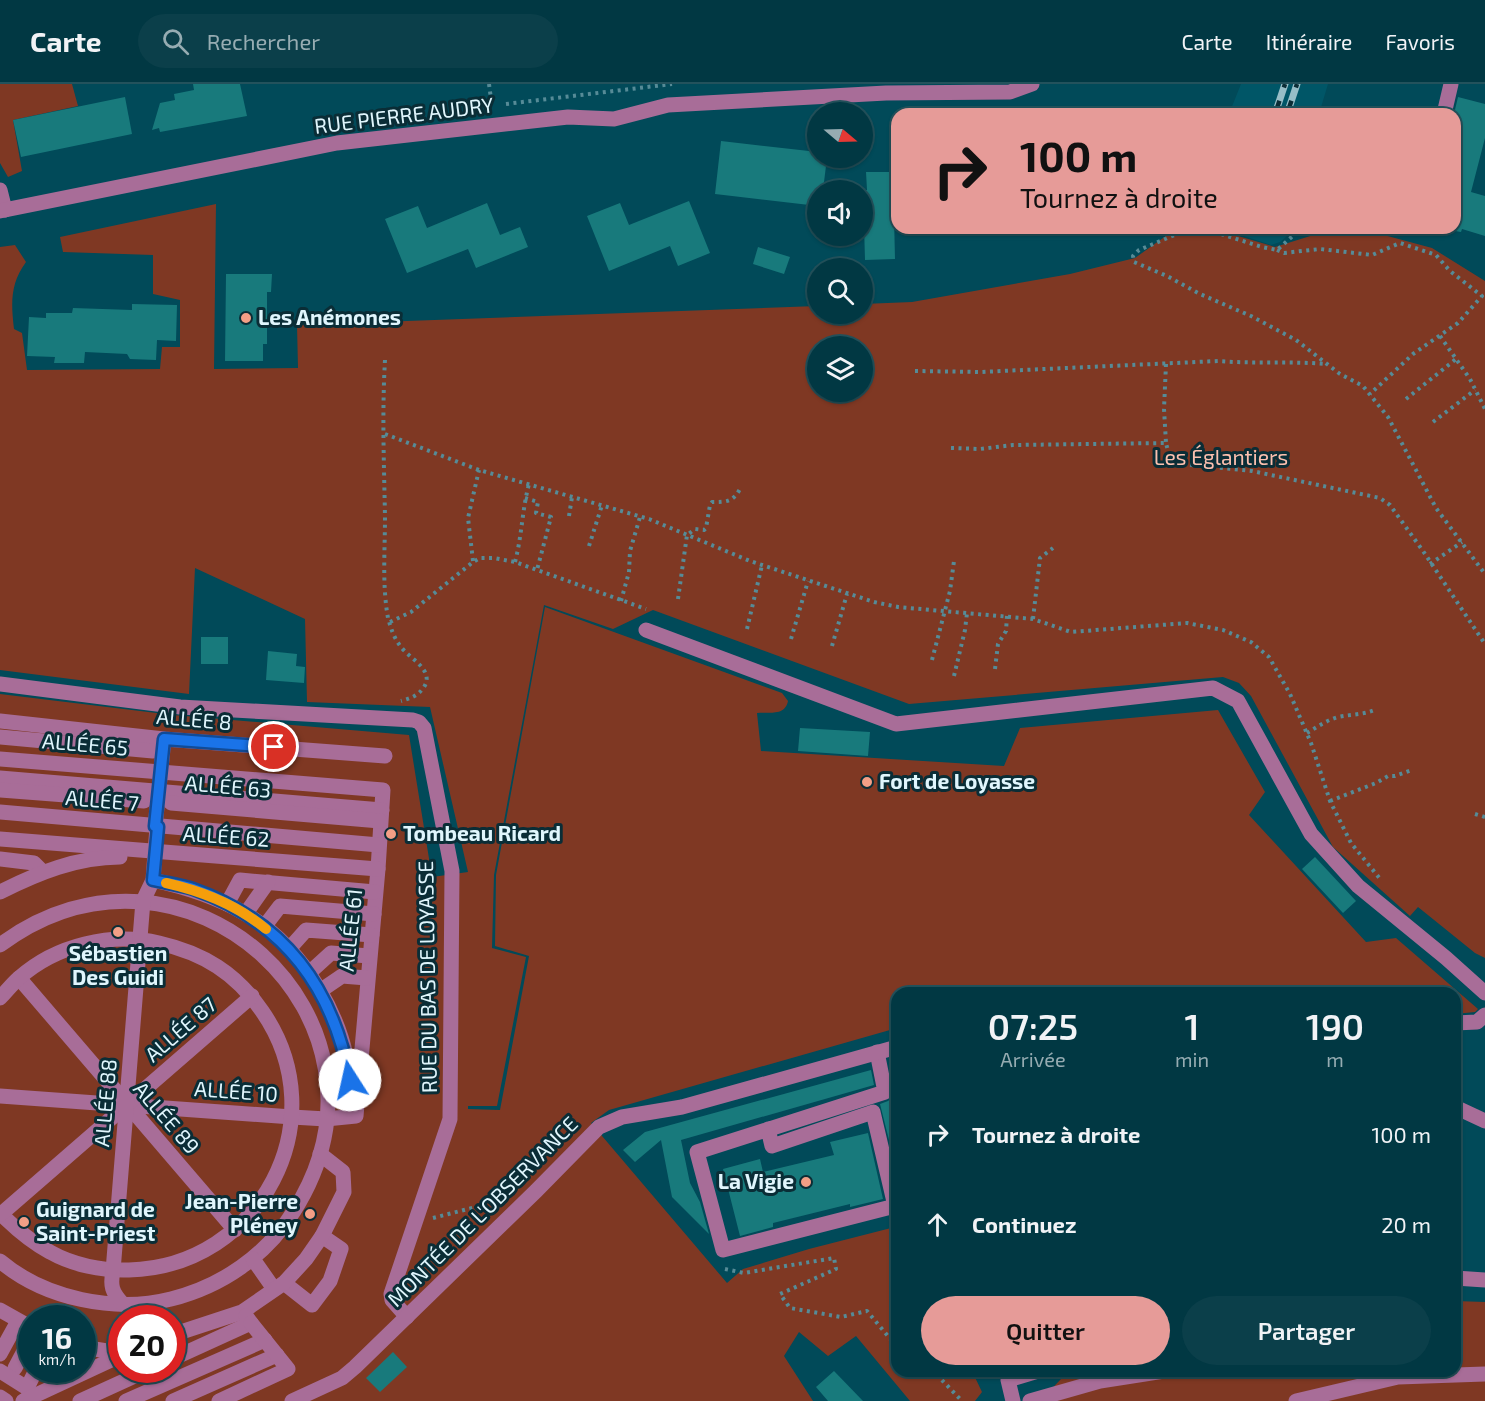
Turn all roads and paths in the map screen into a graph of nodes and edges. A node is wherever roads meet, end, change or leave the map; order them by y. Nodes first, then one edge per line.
1 (489, 84) edge
2 (609, 84) edge
3 (1032, 84) edge
4 (1451, 84) edge
5 (830, 90) edge
6 (610, 91) dead end
7 (492, 105) dead end
8 (1445, 108) edge
9 (0, 190) edge
10 (2, 210) edge
11 (1177, 234) edge
12 (1222, 234) edge
13 (1295, 234) edge
14 (1277, 250) junction
15 (1440, 336) junction
16 (1456, 359) junction
17 (385, 360) dead end
18 (1166, 364) junction
19 (1327, 364) junction
20 (915, 371) dead end
21 (1475, 390) junction
22 (1370, 393) junction
23 (1406, 399) dead end
24 (1485, 409) edge
25 (1433, 422) dead end
26 (385, 434) junction
27 (1166, 443) junction
28 (951, 448) dead end
29 (478, 470) junction
30 (529, 484) junction
31 (740, 489) dead end
32 (572, 496) junction
33 (525, 498) junction
34 (602, 505) junction
35 (569, 516) dead end
36 (640, 517) junction
37 (687, 535) junction
38 (1462, 542) junction
39 (589, 546) dead end
40 (1053, 548) dead end
41 (954, 561) dead end
42 (472, 562) junction
43 (515, 562) junction
44 (1430, 564) junction
45 (762, 565) junction
46 (537, 570) junction
47 (1485, 574) edge
48 (808, 581) junction
49 (848, 594) junction
50 (678, 599) dead end
51 (621, 601) junction
52 (646, 609) dead end
53 (945, 611) junction
54 (967, 613) junction
55 (1007, 616) junction
56 (1033, 618) junction
57 (390, 622) junction
58 (747, 629) dead end
59 (646, 630) dead end
60 (791, 639) dead end
61 (1485, 644) edge
62 (832, 646) dead end
63 (932, 660) dead end
64 (995, 669) dead end
65 (954, 676) dead end
66 (0, 684) edge
67 (426, 684) dead end
68 (1377, 709) dead end
69 (0, 721) edge
70 (1306, 733) junction
71 (0, 737) edge
72 (164, 739) junction
73 (153, 751) dead end
74 (385, 756) dead end
75 (0, 759) edge
76 (1413, 770) dead end
77 (161, 773) junction
78 (0, 778) edge
79 (0, 790) edge
80 (382, 790) joint
81 (158, 797) junction
82 (1330, 801) junction
83 (0, 812) edge
84 (1474, 814) dead end
85 (381, 816) junction
86 (1485, 817) edge
87 (156, 827) junction
88 (0, 839) edge
89 (379, 845) junction
90 (155, 856) junction
91 (0, 859) edge
92 (378, 869) junction
93 (43, 872) junction
94 (0, 879) edge
95 (153, 880) junction
96 (21, 881) junction
97 (268, 882) junction
98 (1384, 883) dead end
99 (0, 892) edge
100 (375, 892) junction
101 (143, 901) junction
102 (227, 904) junction
103 (246, 913) junction
104 (374, 914) junction
105 (264, 927) junction
106 (372, 934) junction
107 (140, 939) junction
108 (0, 945) edge
109 (289, 949) junction
110 (369, 956) junction
111 (309, 973) junction
112 (19, 978) junction
113 (367, 978) junction
114 (320, 991) junction
115 (1485, 993) edge
116 (252, 996) junction
117 (0, 998) edge
118 (1485, 1015) edge
119 (1461, 1023) edge
120 (891, 1048) edge
121 (877, 1052) junction
122 (0, 1096) edge
123 (127, 1105) junction
124 (1461, 1110) edge
125 (292, 1117) junction
126 (350, 1117) junction
127 (326, 1119) junction
128 (1485, 1121) edge
129 (768, 1130) junction
130 (320, 1154) junction
131 (891, 1186) edge
132 (500, 1201) dead end
133 (891, 1207) edge
134 (0, 1213) edge
135 (424, 1221) dead end
136 (235, 1230) junction
137 (322, 1236) junction
138 (253, 1259) junction
139 (0, 1261) edge
140 (723, 1268) dead end
141 (113, 1271) junction
142 (1461, 1278) edge
143 (1485, 1280) edge
144 (279, 1286) junction
145 (122, 1304) junction
146 (0, 1311) edge
147 (246, 1317) junction
148 (407, 1317) junction
149 (18, 1321) edge
150 (186, 1332) edge
151 (18, 1333) edge
152 (265, 1340) junction
153 (891, 1340) edge
154 (186, 1351) edge
155 (0, 1354) edge
156 (277, 1355) junction
157 (18, 1356) edge
158 (108, 1363) edge
159 (8, 1370) edge
160 (1485, 1374) edge
161 (1461, 1375) edge
162 (939, 1377) edge
163 (1018, 1377) edge
164 (1126, 1377) edge
165 (1398, 1377) edge
166 (1362, 1379) edge
167 (119, 1383) edge
168 (50, 1395) edge
169 (27, 1396) edge
170 (0, 1397) edge
171 (6, 1401) edge
172 (80, 1401) edge
173 (126, 1401) edge
174 (173, 1401) edge
175 (219, 1401) edge
176 (292, 1401) edge
177 (962, 1401) edge
178 (1013, 1401) edge
179 (1030, 1401) edge
180 (1296, 1401) edge

1 - 7 path
2 - 6 path
3 - 5 street, RUE PIERRE AUDRY
4 - 8 street
5 - 10 street, RUE PIERRE AUDRY
9 - 10 street
11 - 19 path
12 - 14 path
13 - 14 path
14 - 15 path
15 - 16 path
15 - 22 path
16 - 21 path
16 - 23 path
17 - 26 path
18 - 19 path
18 - 20 path
18 - 27 path
19 - 22 path
21 - 24 path
21 - 25 path
22 - 38 path
26 - 29 path
26 - 57 path
27 - 28 path
27 - 44 path
29 - 30 path
29 - 42 path
30 - 32 path
30 - 33 path
31 - 37 path
32 - 34 path
32 - 35 path
33 - 43 path
33 - 46 path
34 - 36 path
34 - 39 path
36 - 37 path
36 - 51 path
37 - 45 path
37 - 50 path
38 - 44 path
38 - 47 path
40 - 56 path
41 - 53 path
42 - 43 path
42 - 57 path
43 - 46 path
44 - 61 path
45 - 48 path
45 - 58 path
46 - 51 path
48 - 49 path
48 - 60 path
49 - 53 path
49 - 62 path
51 - 52 path
53 - 54 path
53 - 63 path
54 - 55 path
54 - 65 path
55 - 56 path
55 - 64 path
56 - 70 path
57 - 67 path
59 - 115 street
66 - 148 street, RUE DU BAS DE LOYASSE
68 - 70 path
69 - 72 street, ALLÉE 8
70 - 82 path
71 - 73 street
72 - 74 street, ALLÉE 8
72 - 77 street
75 - 77 street, ALLÉE 65
76 - 82 path
77 - 80 street, ALLÉE 65
77 - 81 street
78 - 81 street
79 - 81 street, ALLÉE 63
80 - 85 street, ALLÉE 61
81 - 85 street
81 - 87 street
82 - 98 path
83 - 87 street, ALLÉE 7
84 - 86 path
85 - 89 street, ALLÉE 61
87 - 89 street, ALLÉE 7
87 - 90 street
88 - 90 street, ALLÉE 62
89 - 92 street, ALLÉE 61
90 - 92 street, ALLÉE 62
90 - 93 street
90 - 95 street
91 - 93 street
92 - 100 street, ALLÉE 61
93 - 96 street
94 - 96 street
95 - 101 street
95 - 102 street
96 - 99 street
97 - 100 street
97 - 102 street
97 - 103 street
100 - 104 street, ALLÉE 61
101 - 107 street, ALLÉE 88
101 - 108 street
101 - 127 street
102 - 103 street
103 - 105 street
104 - 105 street
104 - 106 street, ALLÉE 61
105 - 109 street
106 - 109 street
106 - 110 street, ALLÉE 61
107 - 112 street
107 - 116 street
107 - 123 street, ALLÉE 88
109 - 111 street
110 - 111 street
110 - 113 street, ALLÉE 61
111 - 114 street
112 - 117 street
112 - 123 street, ALLÉE 89
113 - 114 street
113 - 126 street, ALLÉE 61
114 - 126 street
116 - 123 street, ALLÉE 87
116 - 125 street
118 - 119 street
120 - 121 street, MONTÉE DE L'OBSERVANCE
121 - 129 street
121 - 148 street, MONTÉE DE L'OBSERVANCE
122 - 123 street, ALLÉE 10
123 - 125 street, ALLÉE 10
123 - 134 street, ALLÉE 87
123 - 136 street, ALLÉE 89
123 - 141 street, ALLÉE 88
124 - 128 street
125 - 127 street, ALLÉE 10
125 - 136 street
126 - 127 street
127 - 130 street
129 - 131 street
129 - 133 street
130 - 137 street
130 - 138 street
132 - 135 path
134 - 141 street
136 - 141 street
137 - 144 street
137 - 144 street
138 - 144 street
138 - 145 street
139 - 145 street
140 - 153 path
141 - 145 street, ALLÉE 88
142 - 143 street
144 - 147 street
146 - 149 street
147 - 150 street
147 - 152 street
147 - 154 street
148 - 176 street, MONTÉE DE L'OBSERVANCE
151 - 155 street
152 - 156 street
152 - 173 street
156 - 174 street
156 - 175 street
157 - 159 street
158 - 168 street
159 - 169 street
160 - 161 street
162 - 177 path
163 - 178 street
164 - 179 street
165 - 166 street
166 - 180 street
167 - 172 street
168 - 169 street
170 - 171 street

